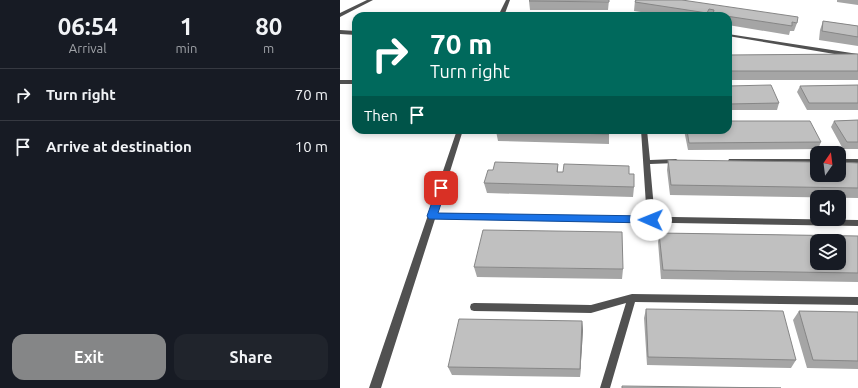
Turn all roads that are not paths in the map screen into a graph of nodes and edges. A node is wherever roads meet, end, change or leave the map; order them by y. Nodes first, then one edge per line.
1 (371, 0) edge
2 (508, 0) edge
3 (503, 12) edge
4 (340, 15) edge
5 (340, 32) edge
6 (352, 33) edge
7 (732, 36) edge
8 (858, 56) edge
9 (340, 82) edge
10 (352, 82) edge
11 (459, 134) edge
12 (644, 134) edge
13 (685, 161) edge
14 (724, 161) edge
15 (810, 161) edge
16 (846, 161) edge
17 (858, 161) edge
18 (647, 162) junction
19 (432, 216) junction
20 (651, 220) junction
21 (858, 223) edge
22 (632, 298) junction
23 (858, 301) edge
24 (474, 307) dead end
25 (375, 388) edge
26 (605, 388) edge

1 - 4 street
2 - 3 street
5 - 6 street
7 - 8 lane
9 - 10 lane
11 - 19 street
12 - 18 lane
13 - 18 lane
14 - 15 lane
16 - 17 lane
18 - 20 lane
19 - 20 street
19 - 25 street
20 - 21 street
22 - 23 lane
22 - 24 lane
22 - 26 lane

